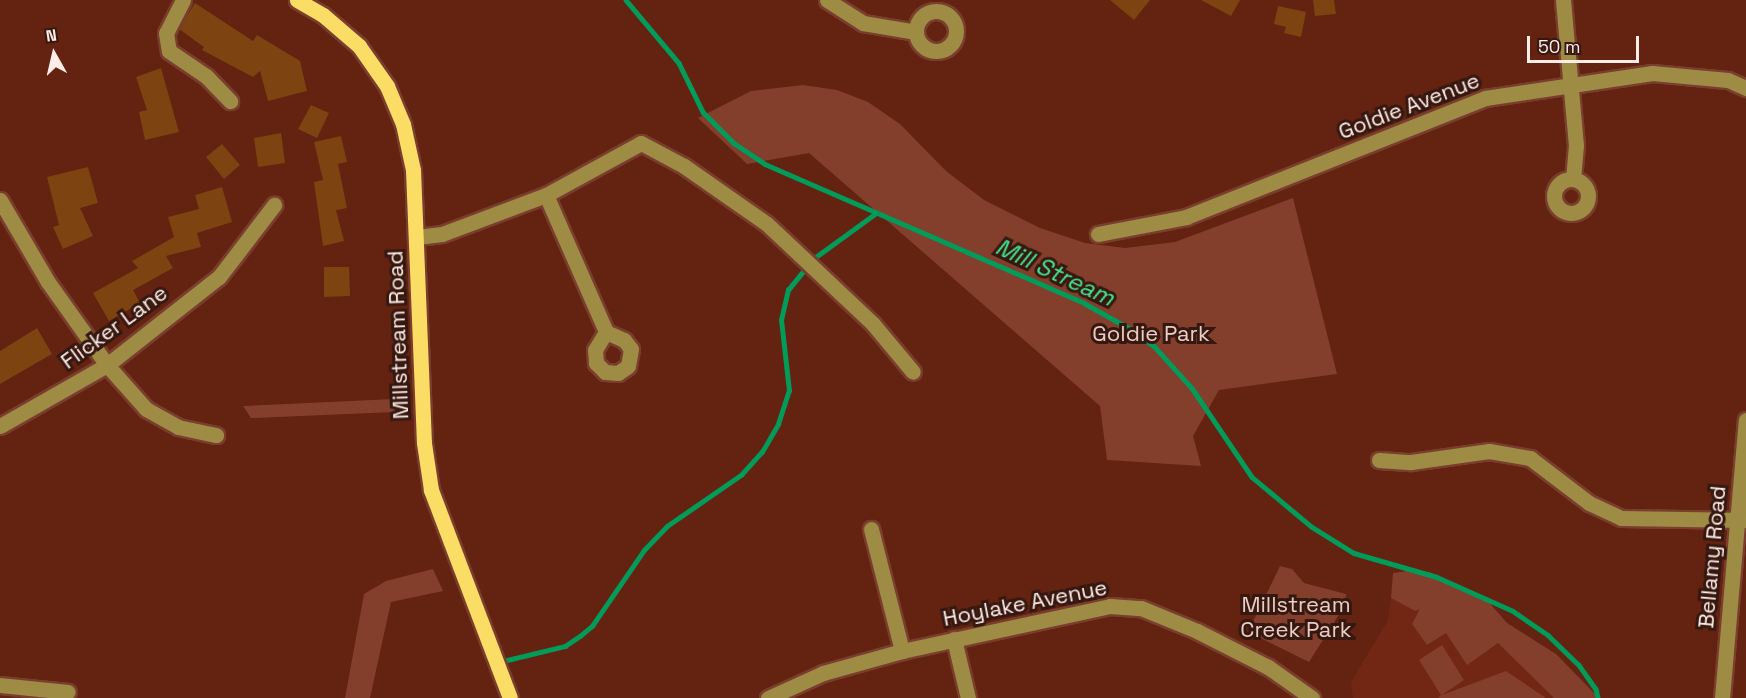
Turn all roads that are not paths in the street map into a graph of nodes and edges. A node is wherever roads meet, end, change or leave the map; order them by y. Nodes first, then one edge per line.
1 (183, 0) edge
2 (297, 0) edge
3 (827, 0) edge
4 (1563, 0) edge
5 (942, 6) edge
6 (916, 33) junction
7 (1569, 83) junction
8 (1746, 88) edge
9 (230, 102) dead end
10 (1573, 178) dead end
11 (546, 195) junction
12 (0, 200) edge
13 (274, 205) dead end
14 (1098, 234) dead end
15 (417, 237) junction
16 (606, 332) dead end
17 (107, 365) junction
18 (913, 372) dead end
19 (1746, 420) edge
20 (0, 426) edge
21 (216, 435) dead end
22 (1379, 460) dead end
23 (1742, 520) edge
24 (871, 530) dead end
25 (954, 639) junction
26 (902, 651) junction
27 (0, 686) edge
28 (68, 692) dead end
29 (510, 698) edge
30 (768, 698) edge
31 (968, 698) edge
32 (1312, 698) edge
33 (1722, 698) edge

1 - 9 street
2 - 15 main road, Millstream Road
3 - 6 street
4 - 7 street
5 - 6 street
5 - 6 street
7 - 8 street, Goldie Avenue
7 - 10 street
7 - 14 street, Goldie Avenue
11 - 15 street
11 - 16 street
11 - 18 street
12 - 17 street
13 - 17 street, Flicker Lane
15 - 29 main road, Millstream Road
17 - 20 street, Flicker Lane
17 - 21 street
19 - 23 street, Bellamy Road
22 - 23 street
23 - 33 street, Bellamy Road
24 - 26 street
25 - 26 street, Hoylake Avenue
25 - 31 street
25 - 32 street, Hoylake Avenue
26 - 30 street, Hoylake Avenue
27 - 28 street

